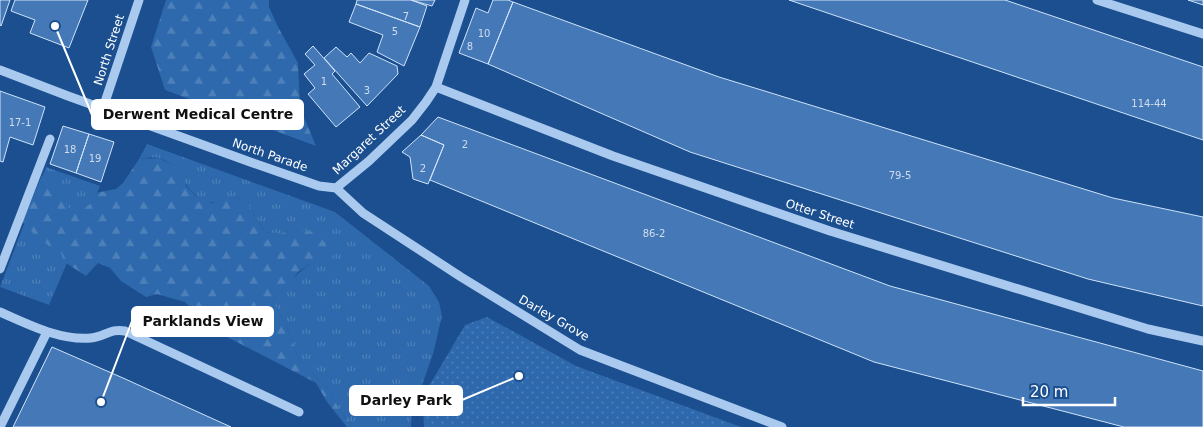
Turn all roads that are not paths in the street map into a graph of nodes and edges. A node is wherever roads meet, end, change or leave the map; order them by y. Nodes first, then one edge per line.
1 (139, 0) edge
2 (465, 0) edge
3 (1097, 0) edge
4 (1203, 34) edge
5 (0, 70) edge
6 (436, 87) junction
7 (103, 108) junction
8 (50, 139) dead end
9 (336, 188) junction
10 (0, 269) edge
11 (0, 312) edge
12 (47, 332) junction
13 (1203, 341) edge
14 (300, 412) dead end
15 (0, 427) edge
16 (782, 427) edge

1 - 7 street, North Street
2 - 6 street, Margaret Street
3 - 4 street
5 - 7 street, North Parade
6 - 9 street, Margaret Street
6 - 13 street, Otter Street
7 - 9 street, North Parade
8 - 10 street
9 - 16 street, Darley Grove
11 - 12 street
12 - 14 street
12 - 15 street

